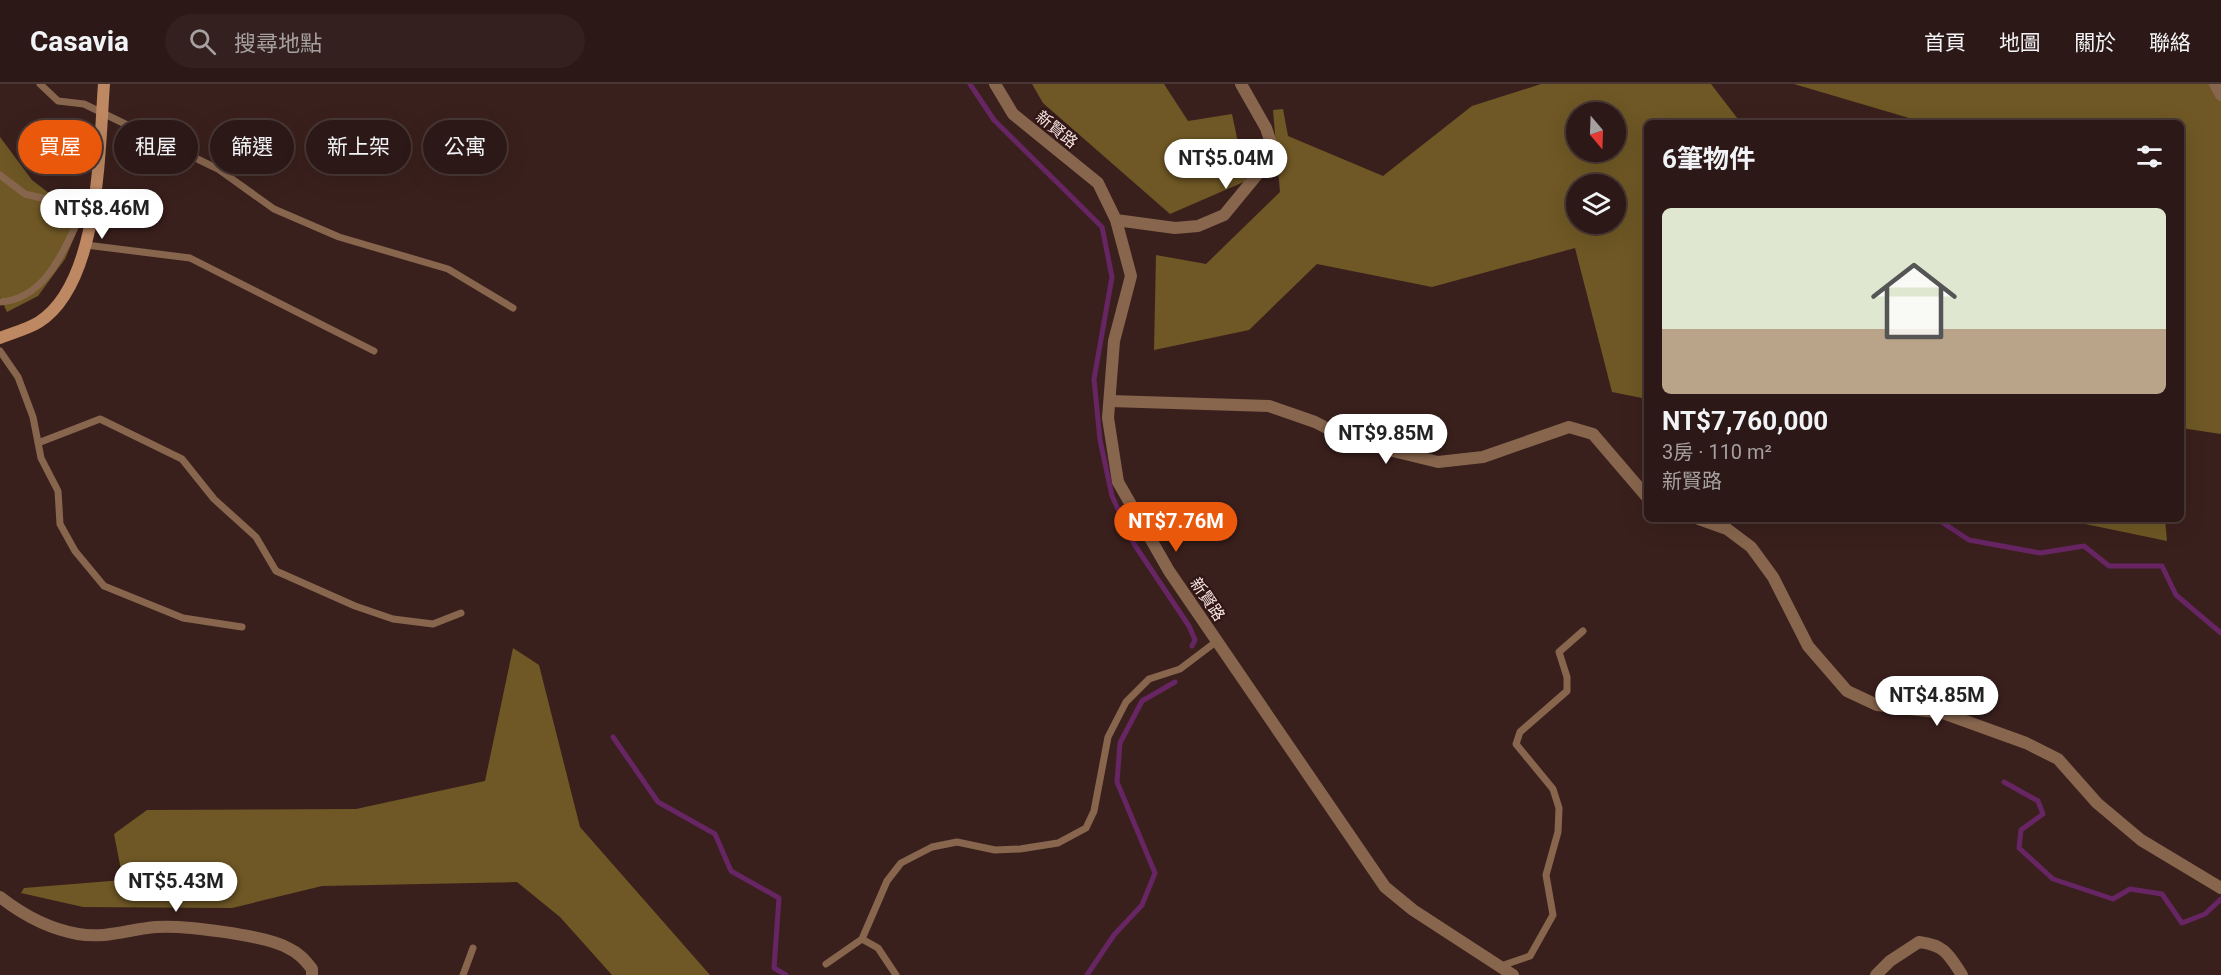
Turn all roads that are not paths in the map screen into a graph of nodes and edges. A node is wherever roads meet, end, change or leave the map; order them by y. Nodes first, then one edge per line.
1 (40, 84) edge
2 (104, 84) edge
3 (995, 84) edge
4 (1241, 84) edge
5 (2215, 84) edge
6 (2221, 95) edge
7 (102, 114) junction
8 (0, 176) edge
9 (88, 209) junction
10 (1116, 220) junction
11 (86, 245) junction
12 (0, 302) edge
13 (513, 308) dead end
14 (0, 338) edge
15 (0, 351) edge
16 (374, 351) dead end
17 (1110, 401) junction
18 (38, 443) junction
19 (1644, 494) edge
20 (1707, 522) edge
21 (461, 613) dead end
22 (242, 627) dead end
23 (1583, 631) dead end
24 (1217, 641) junction
25 (2221, 888) edge
26 (0, 897) edge
27 (862, 939) junction
28 (473, 948) dead end
29 (826, 964) dead end
30 (1501, 966) junction
31 (312, 975) edge
32 (463, 975) edge
33 (896, 975) edge
34 (1513, 975) edge
35 (1876, 975) edge
36 (1962, 975) edge

1 - 7 lane
2 - 7 main road
3 - 10 street, 新賢路
4 - 10 street
5 - 6 street
7 - 9 main road
7 - 13 lane
8 - 9 lane
9 - 11 main road
9 - 12 lane
10 - 17 street, 新賢路
11 - 14 main road
11 - 16 lane
15 - 18 lane
17 - 19 street
17 - 24 street, 新賢路
18 - 21 lane
18 - 22 lane
20 - 25 street
23 - 30 lane
24 - 27 lane
24 - 30 street, 新賢路
26 - 31 street
27 - 29 lane
27 - 33 lane
28 - 32 lane
30 - 34 street, 新賢路
35 - 36 street

